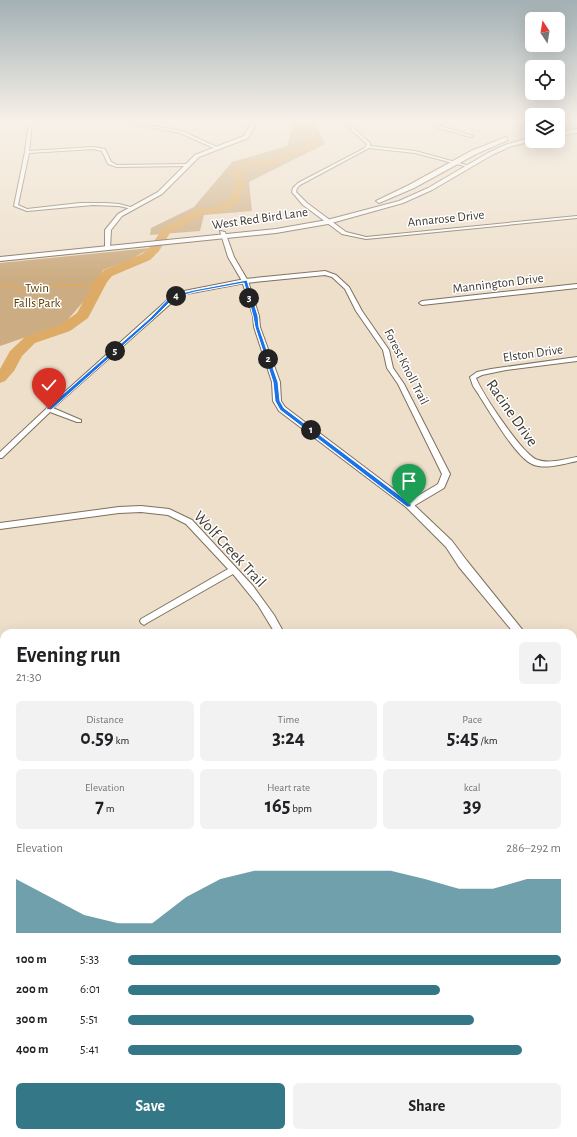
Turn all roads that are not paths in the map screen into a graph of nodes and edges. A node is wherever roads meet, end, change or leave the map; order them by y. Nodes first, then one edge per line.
1 (22, 174) edge
2 (179, 174) edge
3 (321, 174) edge
4 (436, 174) edge
5 (455, 174) edge
6 (132, 208) junction
7 (577, 217) edge
8 (326, 219) junction
9 (223, 234) junction
10 (107, 246) junction
11 (0, 253) edge
12 (0, 259) edge
13 (245, 281) junction
14 (577, 286) edge
15 (422, 304) dead end
16 (577, 359) edge
17 (492, 371) joint
18 (49, 409) junction
19 (78, 421) dead end
20 (0, 456) edge
21 (577, 459) edge
22 (409, 505) junction
23 (0, 526) edge
24 (234, 570) junction
25 (144, 621) dead end
26 (278, 629) edge
27 (517, 629) edge

1 - 6 street
2 - 6 street
3 - 8 street, Annarose Drive
4 - 8 main road, West Red Bird Lane
5 - 8 main road, West Red Bird Lane
6 - 10 street
7 - 8 street, Annarose Drive
8 - 9 main road, West Red Bird Lane
9 - 10 main road, West Red Bird Lane
9 - 13 street
10 - 11 main road, West Red Bird Lane
10 - 12 main road, West Red Bird Lane
13 - 18 street, Forest Knoll Trail
13 - 22 street
13 - 22 street, Forest Knoll Trail
14 - 15 street, Mannington Drive
16 - 17 street, Elston Drive
17 - 21 street, Racine Drive
18 - 19 street
18 - 20 street, Forest Knoll Trail
22 - 27 street
23 - 24 street, Wolf Creek Trail
24 - 25 street
24 - 26 street, Wolf Creek Trail

